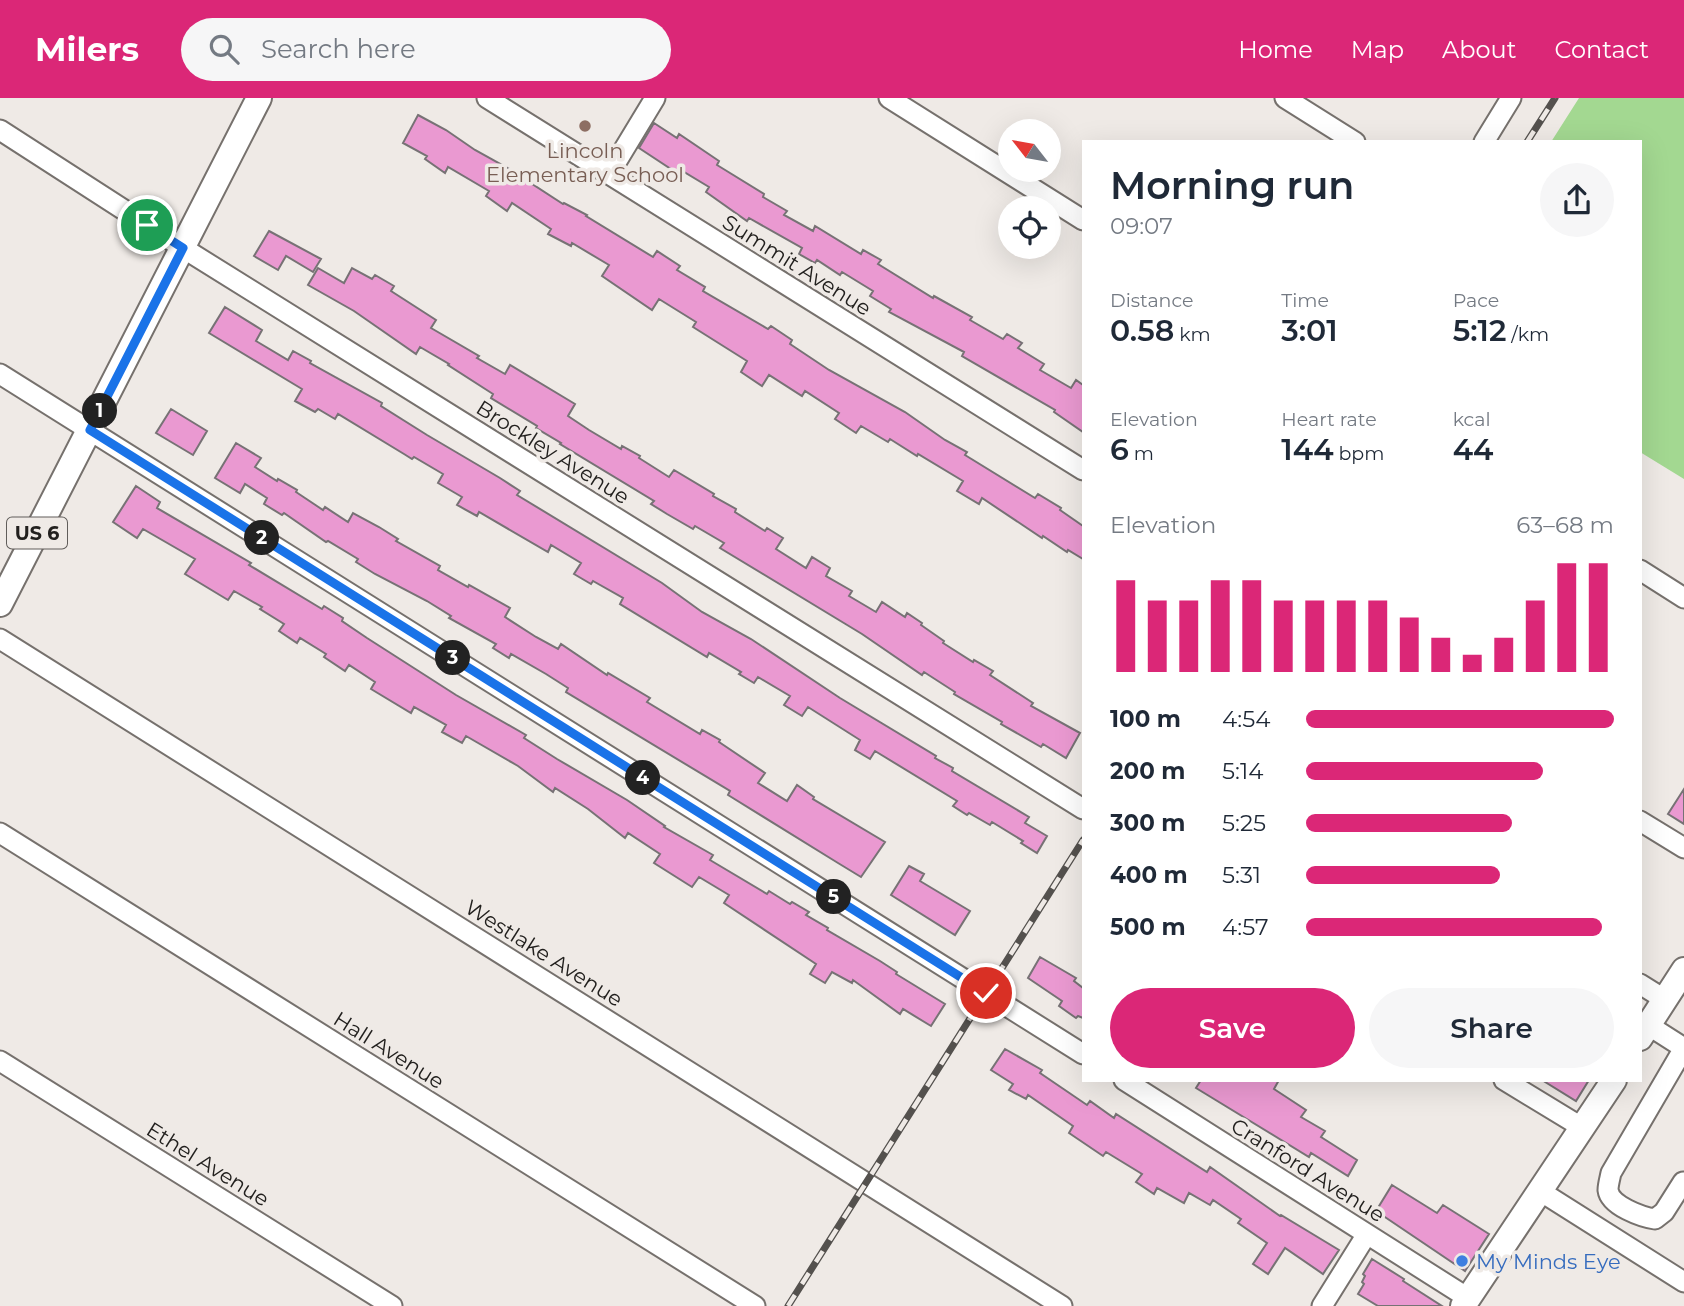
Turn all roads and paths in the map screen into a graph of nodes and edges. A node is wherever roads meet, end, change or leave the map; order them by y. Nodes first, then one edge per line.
1 (259, 98) edge
2 (486, 98) edge
3 (655, 98) edge
4 (889, 98) edge
5 (1285, 98) edge
6 (1511, 98) edge
7 (0, 130) edge
8 (1352, 140) edge
9 (1485, 140) edge
10 (608, 174) junction
11 (1082, 219) edge
12 (183, 248) junction
13 (0, 373) edge
14 (90, 430) junction
15 (1082, 469) edge
16 (1642, 571) edge
17 (1684, 598) edge
18 (0, 604) edge
19 (0, 639) edge
20 (1082, 808) edge
21 (1642, 822) edge
22 (0, 833) edge
23 (1684, 848) edge
24 (1684, 970) edge
25 (1642, 985) edge
26 (1664, 999) junction
27 (1644, 1032) edge
28 (1684, 1048) edge
29 (1082, 1053) edge
30 (0, 1061) edge
31 (1127, 1082) edge
32 (1507, 1082) edge
33 (1613, 1082) edge
34 (1583, 1128) junction
35 (1683, 1182) edge
36 (1540, 1191) junction
37 (1367, 1234) junction
38 (1684, 1282) edge
39 (1466, 1302) edge
40 (392, 1306) edge
41 (755, 1306) edge
42 (1062, 1306) edge
43 (1322, 1306) edge

1 - 12 main road, US 6
2 - 10 street, Summit Avenue
3 - 10 street
4 - 11 street
5 - 8 street
6 - 9 street
7 - 12 street, Brockley Avenue
10 - 15 street, Summit Avenue
12 - 14 main road, US 6
12 - 20 street, Brockley Avenue
13 - 14 street
14 - 18 main road, US 6
14 - 29 street
16 - 17 street
19 - 42 street, Westlake Avenue
21 - 23 street
22 - 41 street, Hall Avenue
24 - 26 main road
25 - 26 street
26 - 27 main road
27 - 28 street
28 - 35 street
30 - 40 street, Ethel Avenue
31 - 37 street, Cranford Avenue
32 - 34 street
33 - 34 main road
34 - 36 main road
36 - 38 street
36 - 39 main road
37 - 39 street, Cranford Avenue
37 - 43 street

